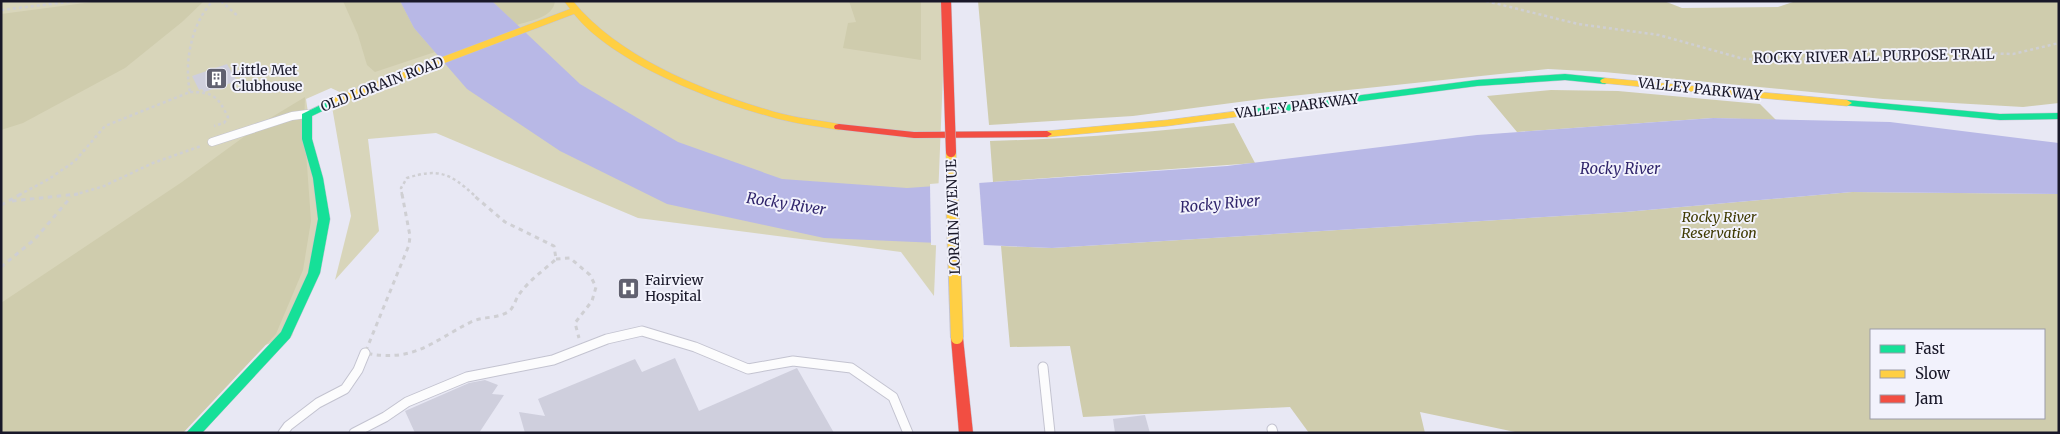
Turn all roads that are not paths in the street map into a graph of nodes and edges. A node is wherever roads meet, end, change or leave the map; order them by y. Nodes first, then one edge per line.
1 (946, 1) edge
2 (571, 6) edge
3 (307, 114) junction
4 (2059, 116) edge
5 (212, 142) road end
6 (365, 353) road end
7 (1043, 367) dead end
8 (193, 433) edge
9 (283, 433) edge
10 (354, 433) edge
11 (908, 433) edge
12 (966, 433) edge
13 (1050, 433) edge

1 - 12 street, LORAIN AVENUE, bridge
2 - 3 street, OLD LORAIN ROAD
2 - 4 street, VALLEY PARKWAY
3 - 5 lane
3 - 8 street, OLD LORAIN ROAD
6 - 9 lane
7 - 13 lane
10 - 11 lane

